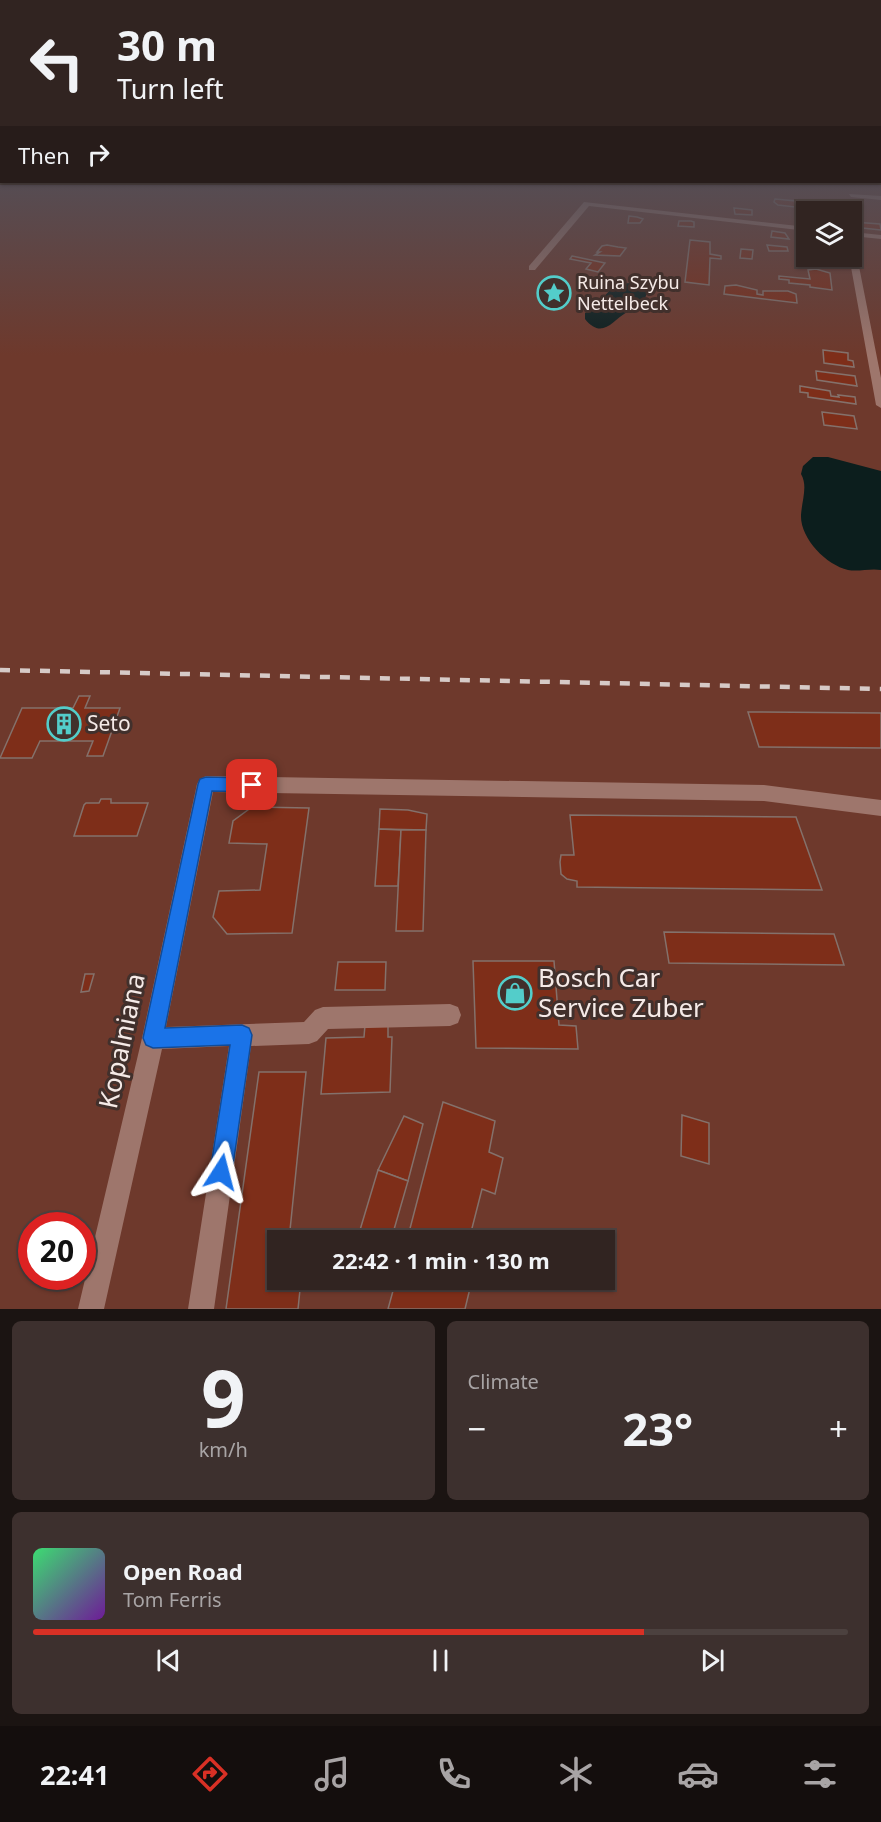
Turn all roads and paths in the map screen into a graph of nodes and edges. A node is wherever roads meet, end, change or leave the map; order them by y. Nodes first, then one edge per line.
1 (563, 232) edge
2 (862, 235) edge
3 (881, 237) edge
4 (855, 267) edge
5 (532, 268) dead end
6 (881, 405) edge
7 (881, 808) edge
8 (450, 1015) dead end
9 (242, 1035) junction
10 (153, 1038) junction
11 (91, 1309) edge
12 (201, 1309) edge

1 - 5 street
2 - 3 street
4 - 6 street
7 - 10 street, Kopalniana
8 - 9 street
9 - 10 street
9 - 12 street
10 - 11 street, Kopalniana

